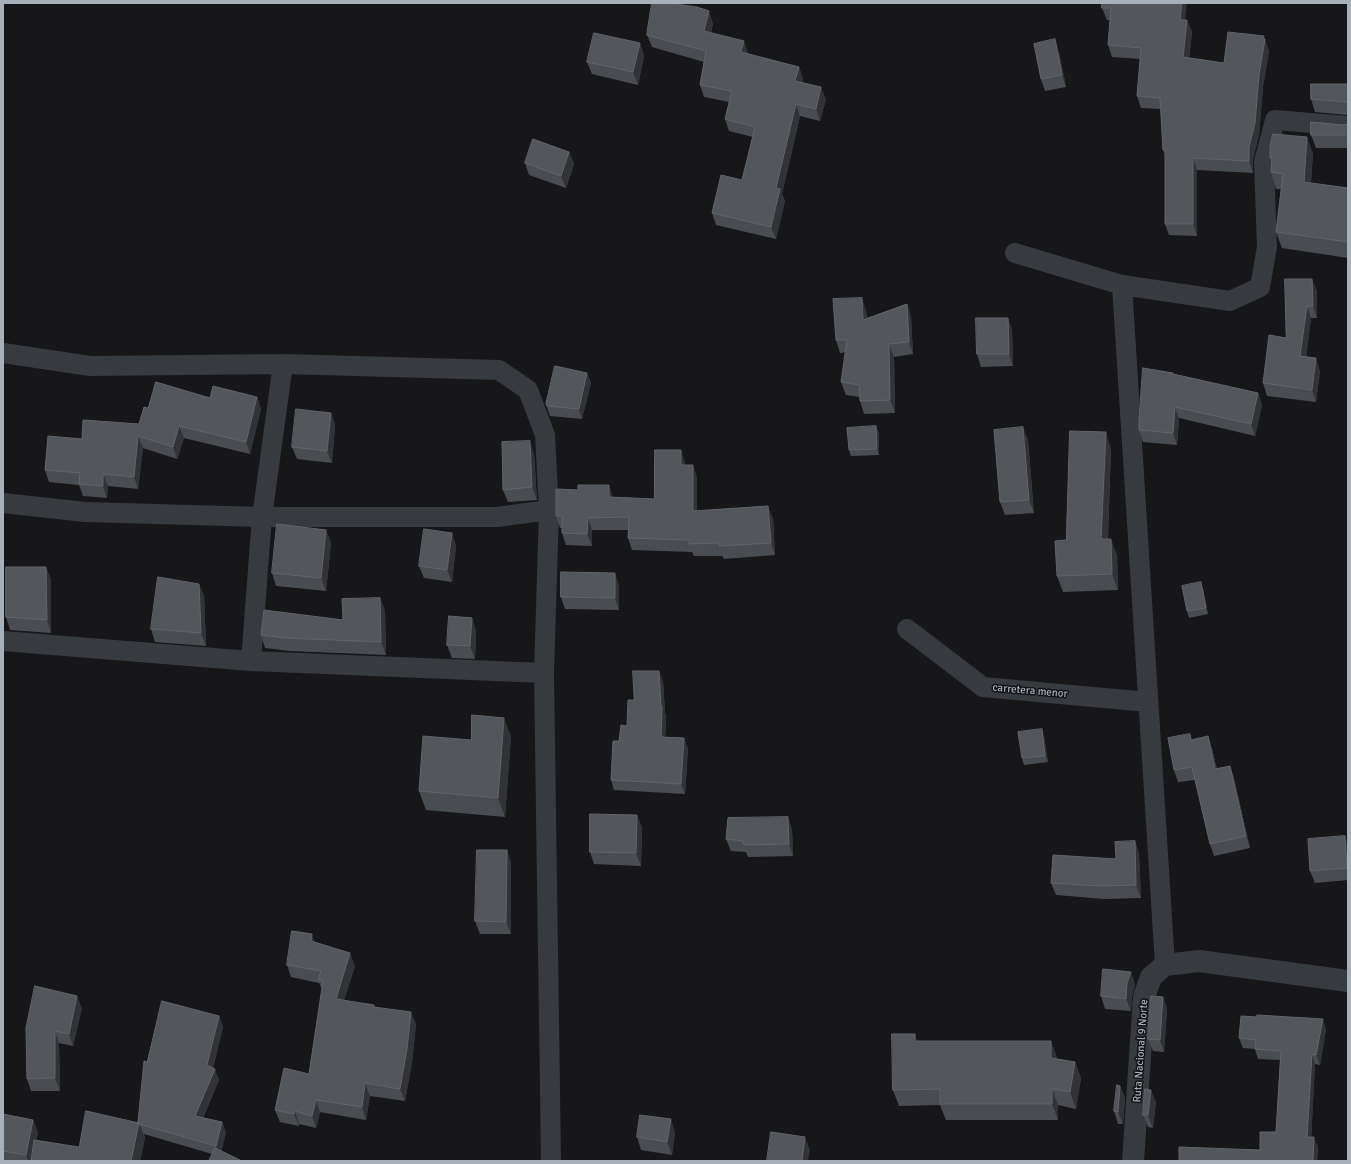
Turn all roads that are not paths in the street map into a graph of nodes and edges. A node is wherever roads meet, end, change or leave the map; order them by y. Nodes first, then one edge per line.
1 (1348, 126) edge
2 (1015, 253) dead end
3 (1122, 285) junction
4 (3, 353) edge
5 (283, 364) junction
6 (3, 503) edge
7 (549, 510) junction
8 (262, 517) junction
9 (907, 629) dead end
10 (3, 642) edge
11 (251, 661) junction
12 (544, 673) junction
13 (1148, 702) junction
14 (1165, 966) junction
15 (1348, 981) edge
16 (551, 1161) edge
17 (1133, 1161) edge

1 - 3 street
2 - 3 street
3 - 13 street
4 - 5 street
5 - 7 street
5 - 8 street
6 - 8 street
7 - 8 street
7 - 12 street
8 - 11 street
9 - 13 street, carretera menor
10 - 11 street
11 - 12 street
12 - 16 street
13 - 14 street
14 - 15 street
14 - 17 street, Ruta Nacional 9 Norte

